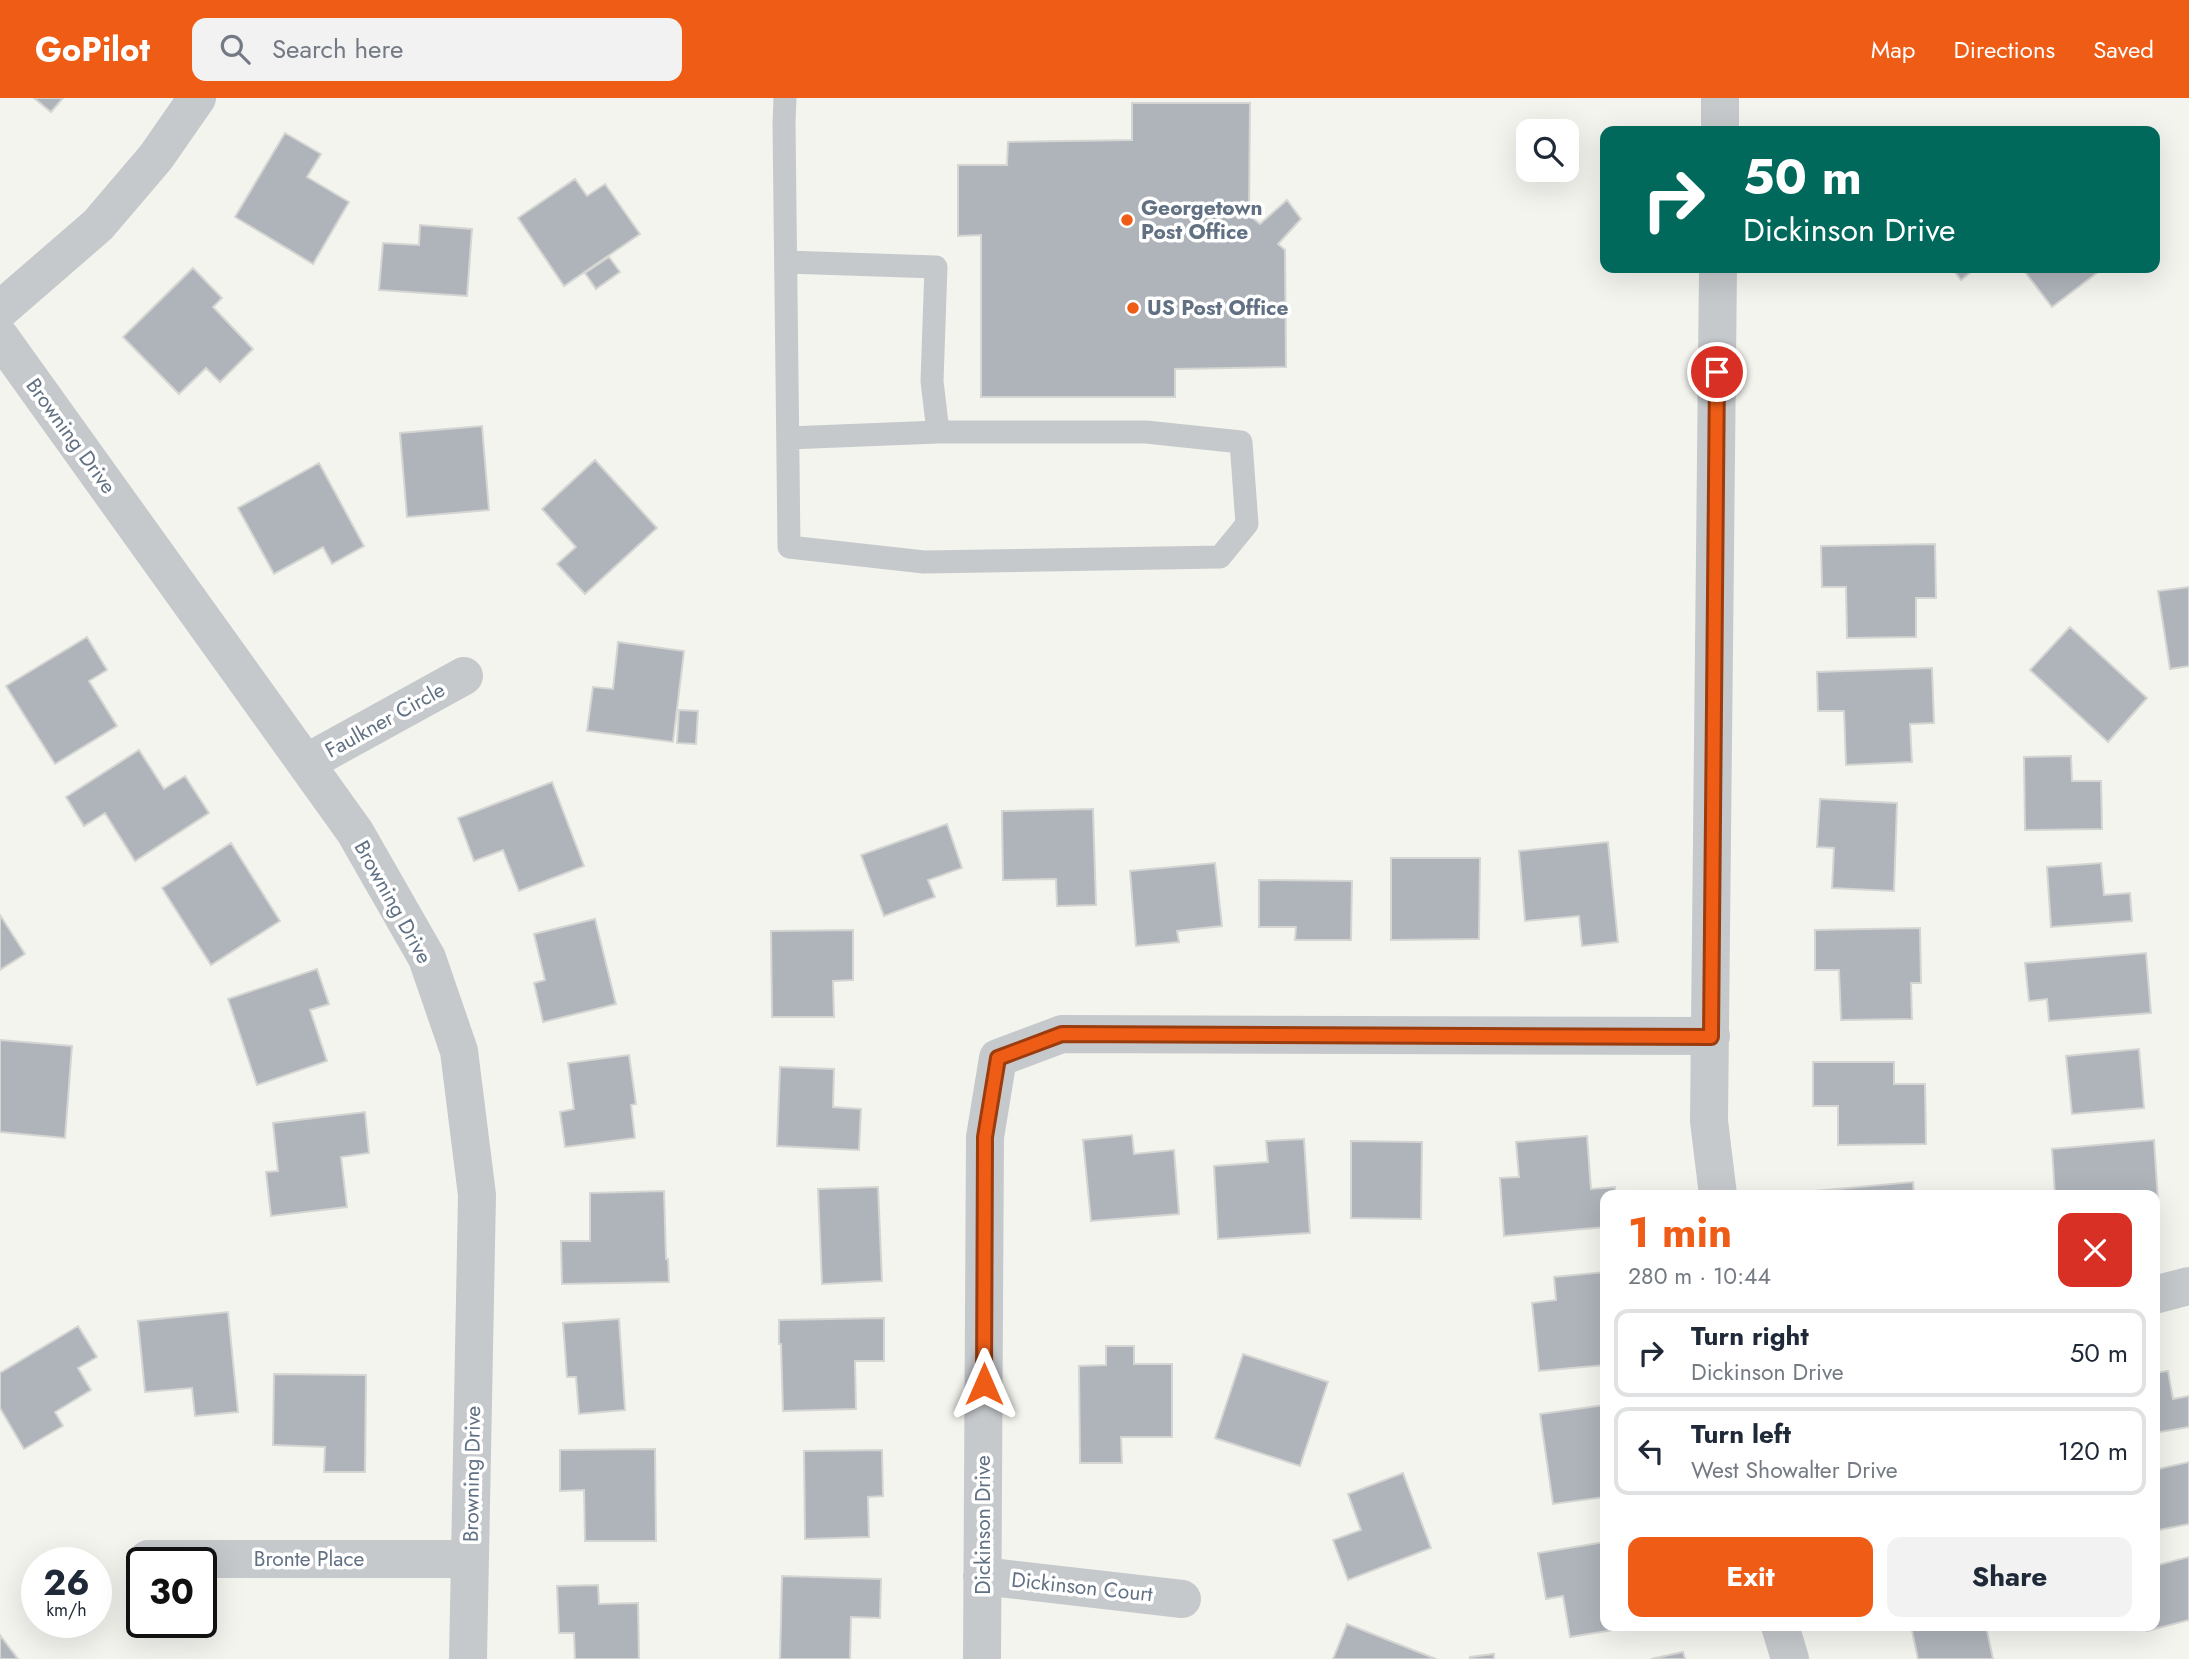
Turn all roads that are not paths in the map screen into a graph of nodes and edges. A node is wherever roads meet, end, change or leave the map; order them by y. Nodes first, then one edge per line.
1 (197, 98) edge
2 (785, 98) edge
3 (1720, 98) edge
4 (1720, 126) edge
5 (786, 262) junction
6 (1718, 273) edge
7 (0, 310) edge
8 (0, 337) edge
9 (938, 432) junction
10 (788, 438) junction
11 (464, 676) dead end
12 (306, 763) junction
13 (1711, 1037) junction
14 (1717, 1190) edge
15 (2189, 1286) edge
16 (2160, 1293) edge
17 (217, 1559) edge
18 (470, 1559) junction
19 (982, 1576) junction
20 (1181, 1599) dead end
21 (1782, 1631) edge
22 (468, 1659) edge
23 (982, 1659) edge
24 (1790, 1659) edge

1 - 7 street
2 - 5 lane
3 - 4 street
5 - 9 lane
5 - 10 lane
6 - 13 street
8 - 12 street, Browning Drive
9 - 10 lane
9 - 10 lane
11 - 12 street, Faulkner Circle
12 - 18 street, Browning Drive
13 - 14 street
13 - 19 street, Dickinson Drive
15 - 16 street
17 - 18 street, Bronte Place
18 - 22 street, Browning Drive
19 - 20 street, Dickinson Court
19 - 23 street, Dickinson Drive
21 - 24 street

